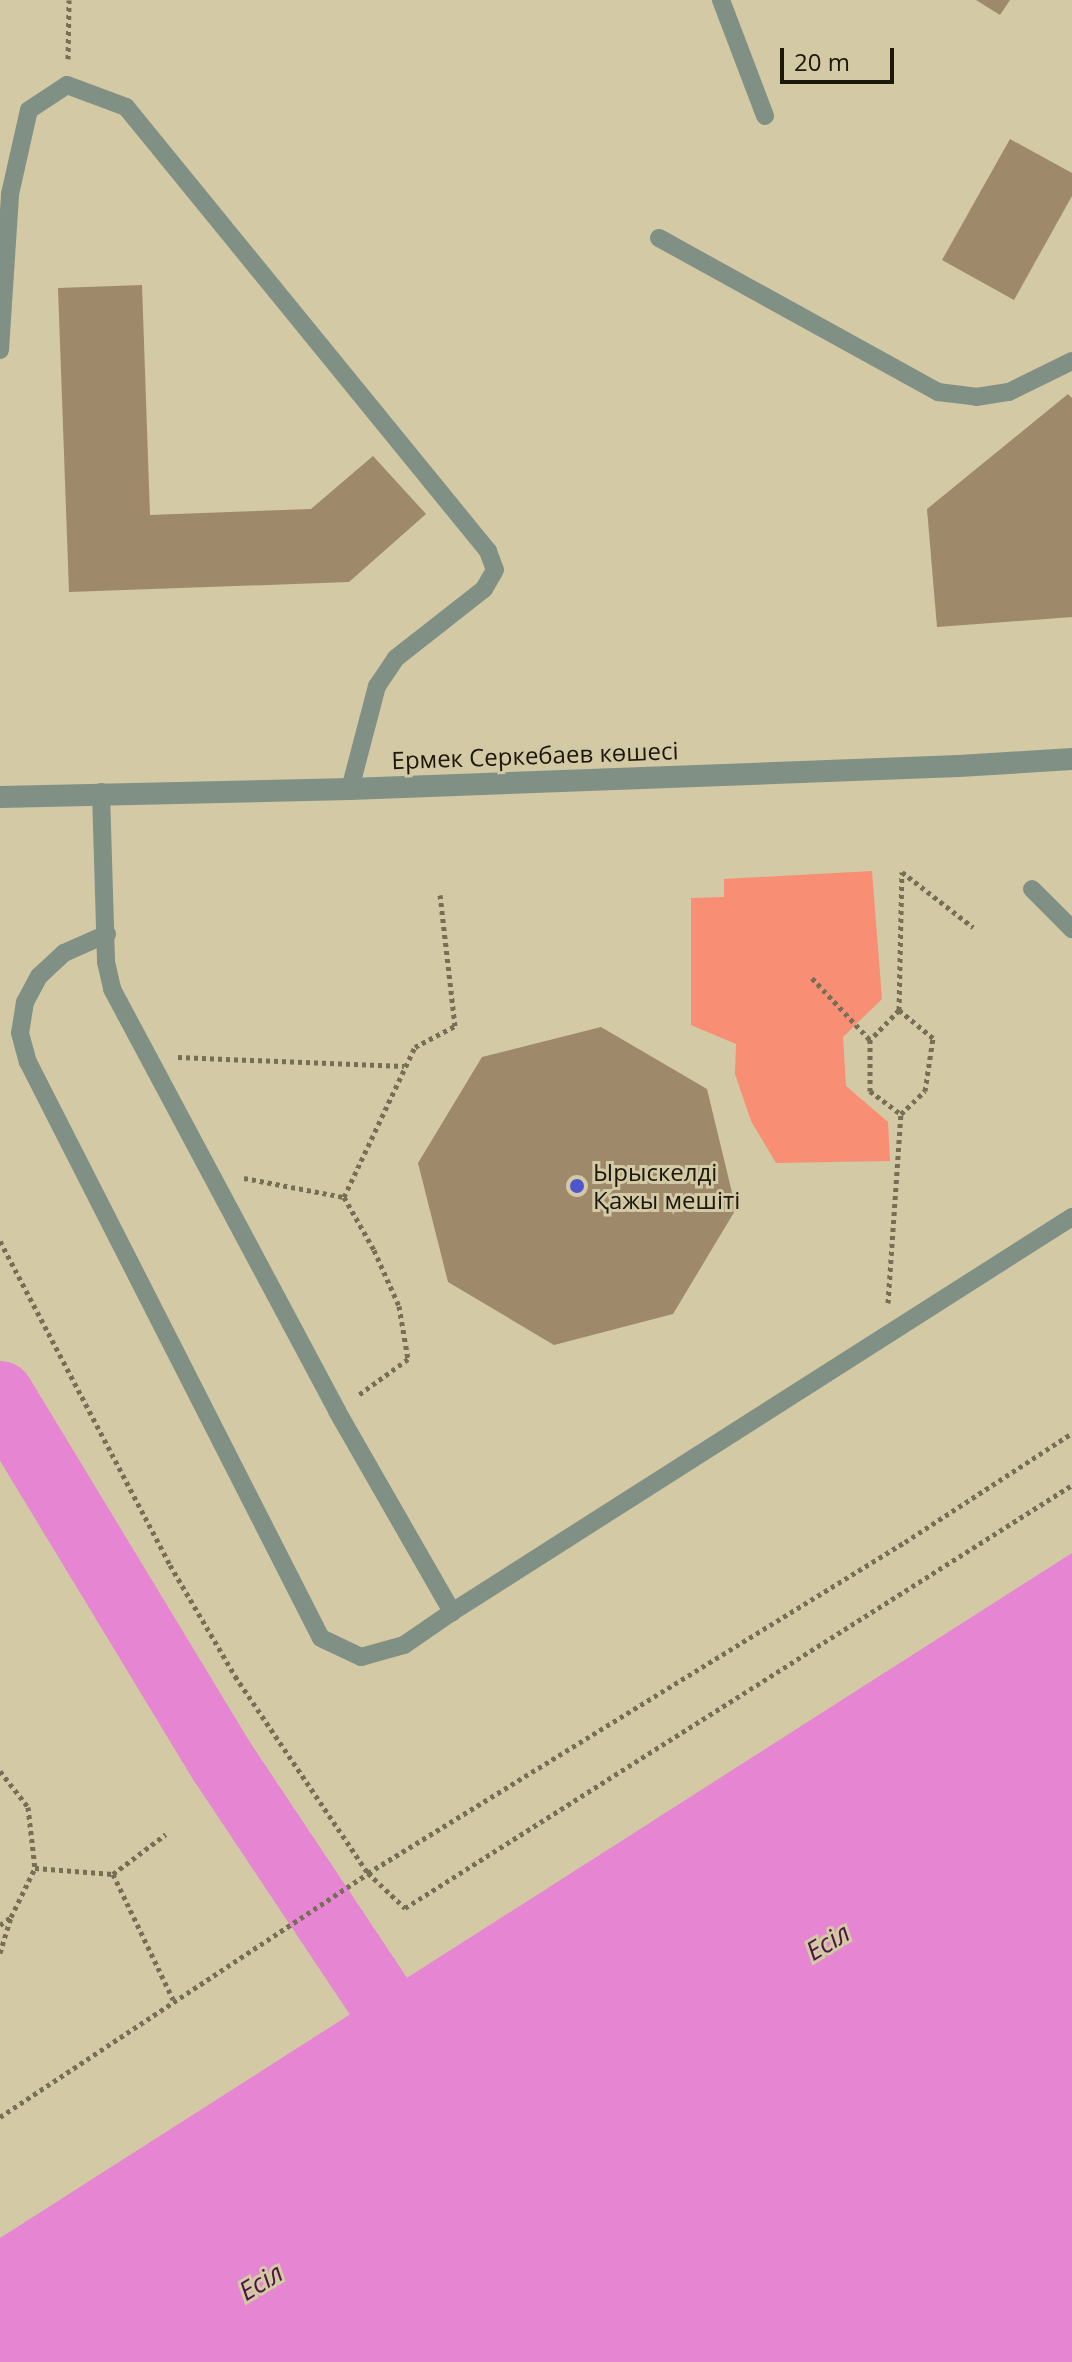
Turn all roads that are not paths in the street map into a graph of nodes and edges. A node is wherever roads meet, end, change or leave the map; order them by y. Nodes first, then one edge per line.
1 (721, 0) edge
2 (765, 116) dead end
3 (659, 238) dead end
4 (0, 350) edge
5 (1072, 361) edge
6 (1072, 759) edge
7 (350, 789) junction
8 (101, 792) junction
9 (0, 797) edge
10 (1032, 889) dead end
11 (1072, 929) edge
12 (107, 934) junction
13 (1072, 1217) edge
14 (452, 1612) junction

1 - 2 lane
3 - 5 lane
4 - 7 lane
6 - 7 street, Ермек Серкебаев көшесі
7 - 8 street, Ермек Серкебаев көшесі
8 - 9 street, Ермек Серкебаев көшесі
8 - 12 lane
10 - 11 lane
12 - 14 lane
12 - 14 lane
13 - 14 lane

